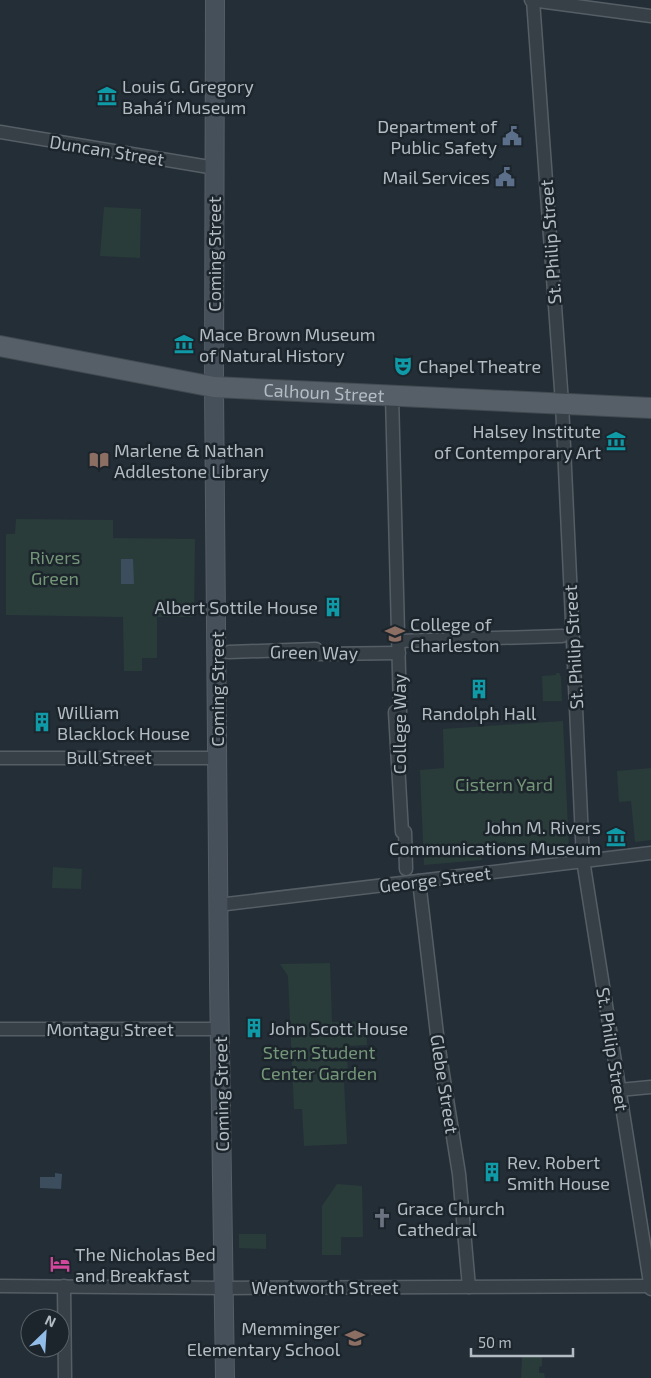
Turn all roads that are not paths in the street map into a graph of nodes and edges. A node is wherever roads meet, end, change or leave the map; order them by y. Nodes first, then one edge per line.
1 (215, 0) edge
2 (532, 0) edge
3 (651, 16) edge
4 (0, 132) edge
5 (214, 168) junction
6 (0, 346) edge
7 (214, 387) junction
8 (392, 395) junction
9 (562, 403) junction
10 (651, 408) edge
11 (562, 636) dead end
12 (398, 647) junction
13 (230, 652) dead end
14 (0, 758) edge
15 (217, 758) junction
16 (651, 853) edge
17 (583, 860) junction
18 (406, 869) dead end
19 (419, 881) junction
20 (218, 905) junction
21 (0, 1029) edge
22 (220, 1029) junction
23 (651, 1087) edge
24 (619, 1090) junction
25 (0, 1286) edge
26 (64, 1286) junction
27 (469, 1287) junction
28 (651, 1287) edge
29 (225, 1288) junction
30 (65, 1378) edge
31 (226, 1378) edge

1 - 5 street, Coming Street
2 - 3 street
2 - 9 street, St. Philip Street
4 - 5 street, Duncan Street
5 - 7 street, Coming Street
6 - 7 main road, Calhoun Street
7 - 8 main road, Calhoun Street
7 - 15 street, Coming Street
8 - 9 main road, Calhoun Street
8 - 12 street, College Way
9 - 10 main road, Calhoun Street
9 - 17 street, St. Philip Street
11 - 12 street, Green Way
12 - 13 street, Green Way
12 - 18 street, College Way
14 - 15 street, Bull Street
15 - 20 street, Coming Street
16 - 17 street, George Street
17 - 19 street, George Street
17 - 24 street, St. Philip Street
19 - 20 street, George Street
19 - 27 street, Glebe Street
20 - 22 street, Coming Street
21 - 22 street, Montagu Street
22 - 29 street, Coming Street
23 - 24 street
24 - 28 street, St. Philip Street
25 - 26 street, Wentworth Street
26 - 29 street, Wentworth Street
26 - 30 street
27 - 28 street, Wentworth Street
27 - 29 street, Wentworth Street
29 - 31 street, Coming Street

